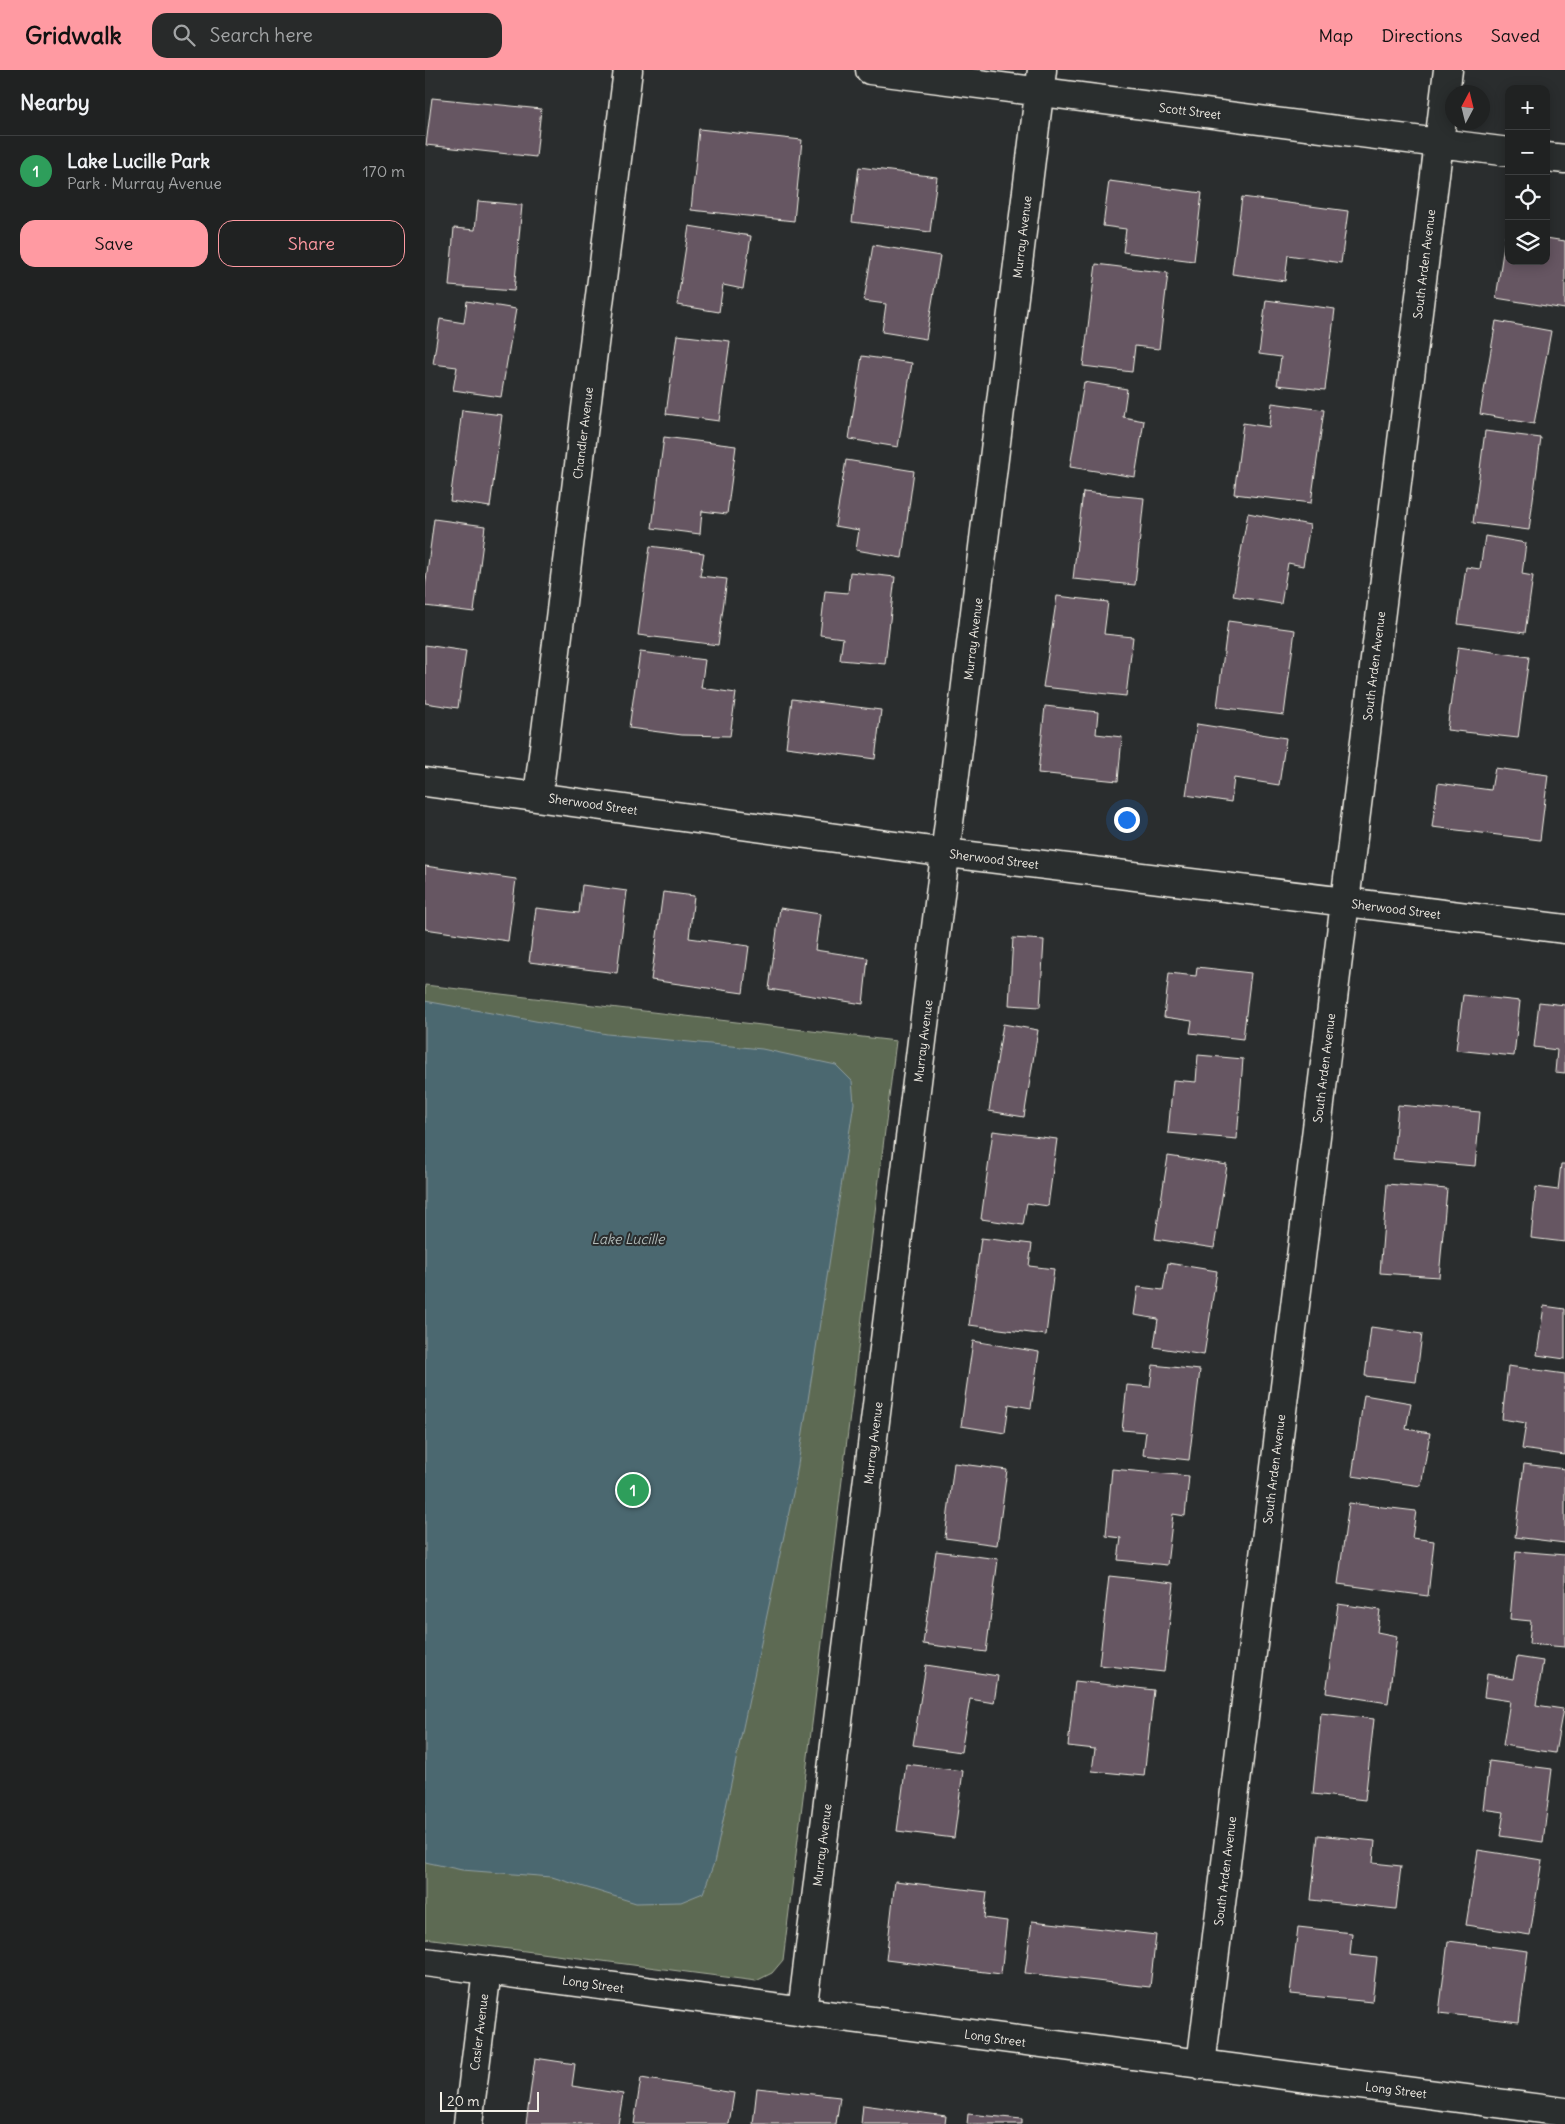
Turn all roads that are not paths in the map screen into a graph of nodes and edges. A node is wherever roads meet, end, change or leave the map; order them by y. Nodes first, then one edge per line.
1 (628, 70) edge
2 (870, 70) edge
3 (1448, 70) edge
4 (1041, 81) edge
5 (1439, 144) junction
6 (1505, 152) edge
7 (1550, 157) edge
8 (1565, 159) edge
9 (425, 782) edge
10 (538, 796) junction
11 (947, 854) junction
12 (1344, 902) junction
13 (1565, 929) edge
14 (425, 1962) edge
15 (487, 1970) junction
16 (801, 2012) junction
17 (1201, 2065) junction
18 (1565, 2112) edge
19 (468, 2124) edge

1 - 10 street, Chandler Avenue
2 - 4 street, Scott Street
3 - 5 street, South Arden Avenue
4 - 5 street, Scott Street
4 - 11 street, Murray Avenue
5 - 6 street, Scott Street
5 - 12 street, South Arden Avenue
7 - 8 street
9 - 10 street, Sherwood Street
10 - 11 street, Sherwood Street
11 - 12 street, Sherwood Street
11 - 16 street, Murray Avenue
12 - 13 street, Sherwood Street
12 - 17 street, South Arden Avenue
14 - 15 street, Long Street
15 - 16 street, Long Street
15 - 19 street, Casler Avenue
16 - 17 street, Long Street
17 - 18 street, Long Street

